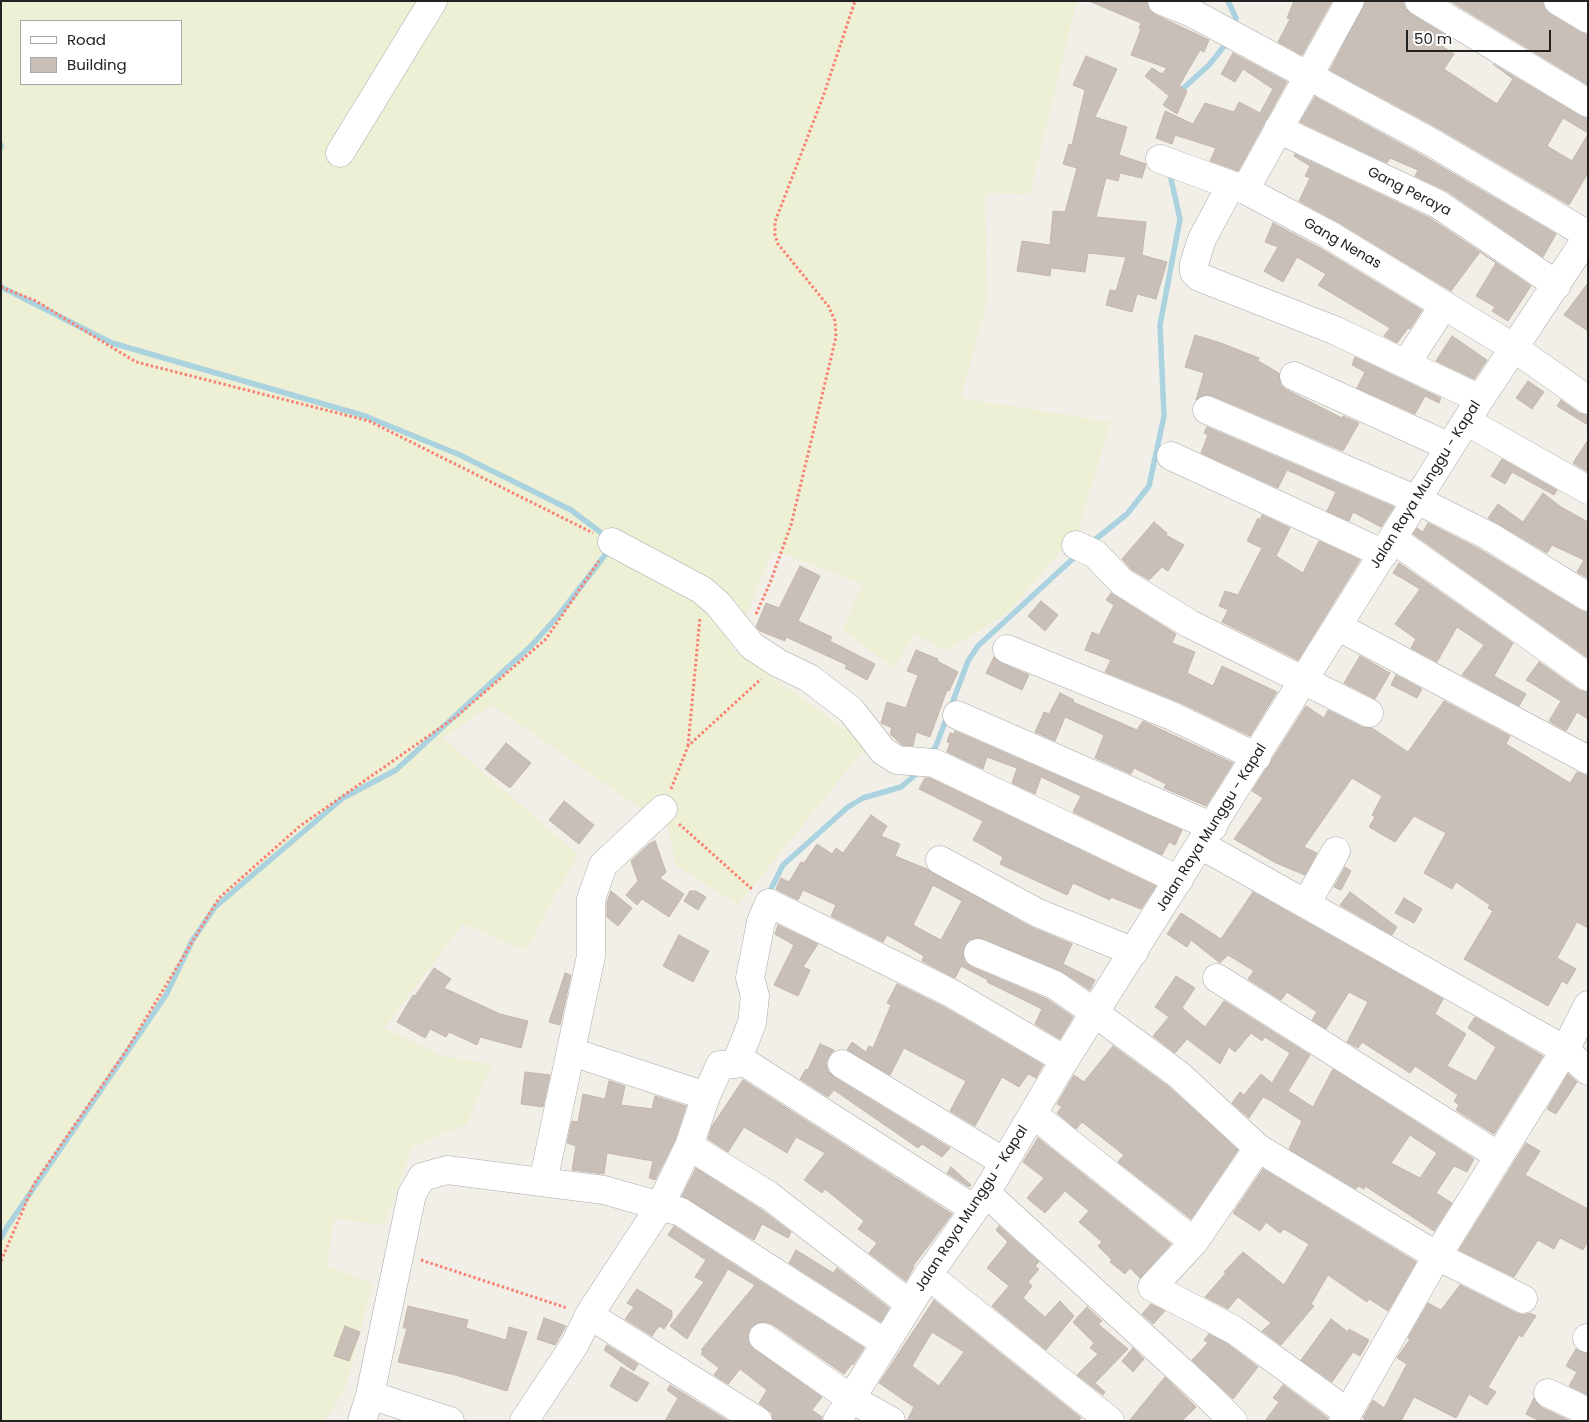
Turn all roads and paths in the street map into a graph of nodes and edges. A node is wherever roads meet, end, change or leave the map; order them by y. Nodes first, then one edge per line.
1 (434, 1) edge
2 (855, 1) edge
3 (1162, 1) edge
4 (1350, 1) edge
5 (1419, 1) edge
6 (1558, 1) edge
7 (1588, 19) edge
8 (1309, 78) junction
9 (1588, 103) edge
10 (1278, 129) junction
11 (340, 153) dead end
12 (1160, 159) dead end
13 (1238, 188) junction
14 (1585, 247) edge
15 (1556, 285) junction
16 (1, 287) edge
17 (1444, 305) junction
18 (1514, 348) junction
19 (1406, 364) junction
20 (1294, 376) dead end
21 (1588, 400) edge
22 (1207, 410) dead end
23 (1473, 410) junction
24 (1450, 447) junction
25 (1171, 456) dead end
26 (1588, 490) edge
27 (1417, 500) junction
28 (612, 542) junction
29 (1388, 546) junction
30 (1093, 556) dead end
31 (702, 590) junction
32 (1588, 596) edge
33 (1337, 626) junction
34 (745, 638) junction
35 (1007, 649) dead end
36 (778, 663) junction
37 (1588, 677) edge
38 (1304, 681) junction
39 (1369, 713) dead end
40 (956, 714) dead end
41 (688, 746) junction
42 (1257, 757) junction
43 (1588, 760) edge
44 (663, 809) junction
45 (1207, 836) junction
46 (1336, 851) dead end
47 (940, 860) dead end
48 (1179, 880) junction
49 (768, 903) junction
50 (1306, 904) junction
51 (1134, 952) junction
52 (978, 953) dead end
53 (1217, 978) dead end
54 (1588, 1005) edge
55 (1095, 1013) junction
56 (1565, 1050) junction
57 (572, 1052) junction
58 (738, 1058) junction
59 (1065, 1060) junction
60 (842, 1064) dead end
61 (1588, 1070) edge
62 (706, 1096) junction
63 (1033, 1114) junction
64 (689, 1146) junction
65 (1258, 1148) junction
66 (1499, 1156) junction
67 (1004, 1162) junction
68 (543, 1182) junction
69 (980, 1201) junction
70 (660, 1208) junction
71 (1194, 1242) junction
72 (398, 1253) junction
73 (1436, 1256) junction
74 (1, 1261) edge
75 (928, 1275) junction
76 (1524, 1299) dead end
77 (910, 1304) junction
78 (589, 1315) junction
79 (763, 1337) dead end
80 (885, 1343) junction
81 (1548, 1393) dead end
82 (370, 1395) junction
83 (850, 1398) junction
84 (1588, 1412) edge
85 (1345, 1416) edge
86 (362, 1421) edge
87 (450, 1421) edge
88 (524, 1421) edge
89 (758, 1421) edge
90 (837, 1421) edge
91 (891, 1421) edge
92 (1110, 1421) edge
93 (1233, 1421) edge

1 - 11 street
2 - 34 path
3 - 8 street
4 - 8 street
5 - 9 street
6 - 7 street
8 - 10 street
8 - 14 street
10 - 13 street
10 - 15 street, Gang Peraya
12 - 13 street, Gang Nenas
13 - 17 street, Gang Nenas
13 - 19 street
14 - 15 street, Jalan Raya Munggu - Kapal
15 - 18 street, Jalan Raya Munggu - Kapal
16 - 28 path
17 - 18 street, Gang Nenas
17 - 19 street
18 - 21 street, Gang Nenas
18 - 23 street, Jalan Raya Munggu - Kapal
19 - 23 street
20 - 24 street
22 - 27 street
23 - 24 street, Jalan Raya Munggu - Kapal
23 - 26 street
24 - 27 street, Jalan Raya Munggu - Kapal
25 - 29 street
27 - 29 street, Jalan Raya Munggu - Kapal
27 - 32 street
28 - 31 street
28 - 74 path
29 - 33 street, Jalan Raya Munggu - Kapal
29 - 37 street
30 - 38 street
31 - 34 street
31 - 41 path
33 - 38 street, Jalan Raya Munggu - Kapal
33 - 43 street
34 - 36 street
35 - 42 street
36 - 41 path
36 - 48 street
38 - 39 street
38 - 42 street, Jalan Raya Munggu - Kapal
40 - 45 street
41 - 44 path
42 - 45 street, Jalan Raya Munggu - Kapal
44 - 49 path
44 - 57 street
45 - 48 street, Jalan Raya Munggu - Kapal
45 - 50 street
46 - 50 street
47 - 51 street
48 - 51 street, Jalan Raya Munggu - Kapal
49 - 58 street
49 - 59 street
50 - 56 street
51 - 55 street, Jalan Raya Munggu - Kapal
52 - 55 street
53 - 66 street
54 - 56 street
55 - 59 street, Jalan Raya Munggu - Kapal
55 - 65 street
56 - 61 street
56 - 66 street
57 - 62 street
57 - 68 street
58 - 62 street
58 - 69 street
59 - 63 street, Jalan Raya Munggu - Kapal
60 - 67 street
62 - 64 street
63 - 67 street, Jalan Raya Munggu - Kapal
63 - 71 street
64 - 70 street
64 - 77 street
65 - 71 street
65 - 73 street
66 - 73 street
67 - 69 street, Jalan Raya Munggu - Kapal
68 - 70 street
68 - 72 street
69 - 75 street, Jalan Raya Munggu - Kapal
69 - 93 street
70 - 78 street
70 - 80 street
71 - 85 street
72 - 78 path
72 - 82 street
73 - 76 street
73 - 85 street
75 - 77 street, Jalan Raya Munggu - Kapal
75 - 92 street
77 - 80 street, Jalan Raya Munggu - Kapal
78 - 88 street
78 - 89 street
79 - 83 street
80 - 83 street, Jalan Raya Munggu - Kapal
81 - 84 street
82 - 86 street
82 - 87 street
83 - 90 street, Jalan Raya Munggu - Kapal
83 - 91 street

